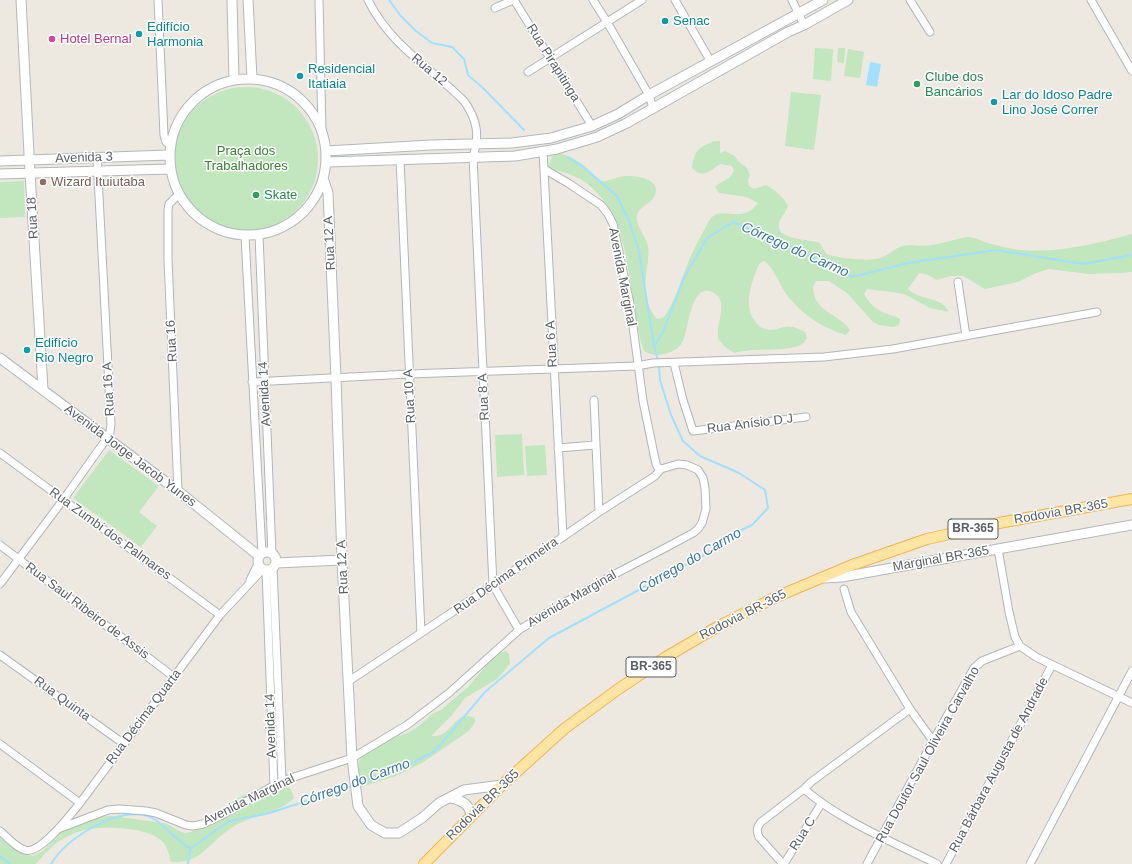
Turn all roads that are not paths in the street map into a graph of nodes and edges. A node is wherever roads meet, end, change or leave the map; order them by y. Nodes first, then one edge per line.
1 (21, 0) edge
2 (158, 0) edge
3 (232, 0) edge
4 (248, 0) edge
5 (319, 0) edge
6 (368, 0) edge
7 (514, 0) edge
8 (593, 0) edge
9 (642, 0) edge
10 (675, 0) edge
11 (792, 0) edge
12 (823, 0) edge
13 (848, 0) edge
14 (910, 0) edge
15 (1091, 0) edge
16 (495, 8) dead end
17 (799, 13) junction
18 (607, 22) junction
19 (804, 25) junction
20 (930, 32) dead end
21 (550, 58) junction
22 (711, 62) junction
23 (1132, 71) edge
24 (528, 72) dead end
25 (252, 78) junction
26 (234, 79) junction
27 (649, 95) junction
28 (653, 108) junction
29 (592, 126) junction
30 (322, 131) junction
31 (475, 145) junction
32 (169, 150) junction
33 (326, 150) junction
34 (543, 151) junction
35 (473, 157) junction
36 (97, 158) junction
37 (400, 159) junction
38 (29, 160) junction
39 (0, 161) edge
40 (327, 162) junction
41 (169, 169) junction
42 (544, 169) junction
43 (97, 171) junction
44 (30, 173) junction
45 (0, 174) edge
46 (324, 181) junction
47 (178, 195) junction
48 (258, 235) junction
49 (245, 236) junction
50 (958, 282) dead end
51 (1096, 312) dead end
52 (966, 336) junction
53 (0, 358) edge
54 (674, 363) junction
55 (637, 366) junction
56 (553, 368) junction
57 (483, 371) junction
58 (409, 374) junction
59 (336, 378) junction
60 (265, 381) junction
61 (252, 382) junction
62 (43, 389) junction
63 (594, 400) dead end
64 (806, 417) dead end
65 (107, 438) junction
66 (595, 445) junction
67 (558, 448) junction
68 (0, 452) edge
69 (662, 469) junction
70 (178, 492) junction
71 (1132, 499) edge
72 (63, 500) junction
73 (599, 512) junction
74 (1132, 525) edge
75 (563, 536) junction
76 (0, 545) edge
77 (998, 549) junction
78 (272, 554) joint
79 (18, 559) junction
80 (342, 560) junction
81 (265, 563) junction
82 (820, 578) junction
83 (0, 584) edge
84 (493, 585) junction
85 (844, 589) dead end
86 (220, 615) junction
87 (519, 630) junction
88 (421, 633) junction
89 (1020, 646) junction
90 (0, 654) edge
91 (1052, 665) junction
92 (1132, 671) edge
93 (174, 677) junction
94 (349, 681) junction
95 (1118, 696) junction
96 (1132, 703) edge
97 (910, 709) junction
98 (933, 741) junction
99 (0, 744) edge
100 (124, 744) junction
101 (352, 758) junction
102 (282, 781) junction
103 (502, 785) junction
104 (274, 786) junction
105 (804, 789) junction
106 (451, 798) junction
107 (80, 803) junction
108 (821, 804) junction
109 (471, 816) junction
110 (58, 829) junction
111 (0, 831) edge
112 (882, 837) junction
113 (424, 864) edge
114 (784, 864) edge
115 (867, 864) edge
116 (937, 864) edge
117 (946, 864) edge
118 (1030, 864) edge

1 - 38 main road, Rua 18
2 - 32 street
3 - 26 main road
4 - 25 main road
5 - 30 street
6 - 31 street, Rua 12
7 - 16 street
7 - 21 street, Rua Pirapitinga
8 - 18 street
9 - 18 street
10 - 22 street
11 - 17 street
12 - 17 main road
13 - 19 main road
14 - 20 street
15 - 23 street
17 - 19 street
17 - 22 main road
18 - 21 street
18 - 27 street
19 - 28 main road
21 - 24 street
21 - 29 street, Rua Pirapitinga
22 - 27 main road
25 - 26 main road
25 - 30 main road
26 - 32 main road
27 - 28 street
27 - 29 main road
28 - 34 main road
29 - 31 main road
30 - 33 main road
31 - 33 main road
31 - 35 street, Rua 12
32 - 36 main road, Avenida 3
32 - 41 main road
33 - 40 main road
34 - 35 main road
34 - 42 street, Rua 6 A
35 - 37 main road
35 - 57 street, Rua 8 A
36 - 38 main road, Avenida 3
36 - 43 street, Rua 16 A
37 - 40 main road
37 - 58 street, Rua 10 A
38 - 39 main road, Avenida 3
38 - 44 main road, Rua 18
40 - 46 main road
41 - 43 main road, Avenida 3
41 - 47 main road
42 - 55 street, Avenida Marginal
42 - 56 street, Rua 6 A
43 - 44 main road, Avenida 3
43 - 65 street, Rua 16 A
44 - 45 main road, Avenida 3
44 - 62 main road, Rua 18
46 - 48 main road
46 - 59 main road, Rua 12 A
47 - 49 main road
47 - 70 street, Rua 16
48 - 49 main road
48 - 60 street, Avenida 14
49 - 61 street, Avenida 14
50 - 52 street
51 - 52 street
52 - 54 street
53 - 62 main road, Avenida Jorge Jacob Yunes
54 - 55 street
54 - 64 street, Rua Anísio D J
55 - 56 street
55 - 69 street, Avenida Marginal
56 - 57 street
56 - 67 street, Rua 6 A
57 - 58 street
57 - 84 street, Rua 8 A
58 - 59 street
58 - 88 street, Rua 10 A
59 - 60 street
59 - 80 main road, Rua 12 A
60 - 61 street
60 - 78 street, Avenida 14
61 - 81 street, Avenida 14
62 - 65 main road, Avenida Jorge Jacob Yunes
63 - 66 street
65 - 70 main road, Avenida Jorge Jacob Yunes
65 - 72 street, Rua 16 A
66 - 67 street
66 - 73 street
67 - 75 street, Rua 6 A
68 - 72 street, Rua Zumbi dos Palmares
69 - 73 street, Rua Décima Primeira
69 - 87 street, Avenida Marginal
70 - 81 main road, Avenida Jorge Jacob Yunes
71 - 82 main road, Rodovia BR-365 / BR-365
72 - 79 street, Rua 16 A
72 - 86 street, Rua Zumbi dos Palmares
73 - 75 street, Rua Décima Primeira
74 - 77 main road, Marginal BR-365
75 - 84 street, Rua Décima Primeira
76 - 79 street, Rua Saul Ribeiro de Assis
77 - 82 main road, Marginal BR-365
77 - 89 street
78 - 81 main road, Avenida 14
79 - 83 street, Rua 16 A
79 - 93 street, Rua Saul Ribeiro de Assis
80 - 81 main road
80 - 94 main road, Rua 12 A
81 - 86 street, Rua Décima Quarta
81 - 102 street, Avenida 14
81 - 104 street, Avenida 14
82 - 103 main road, Rodovia BR-365 / BR-365
84 - 87 street, Rua 8 A
84 - 88 street, Rua Décima Primeira
85 - 97 street
86 - 93 street, Rua Décima Quarta
87 - 101 street, Avenida Marginal
88 - 94 street, Rua Décima Primeira
89 - 91 street
89 - 98 street, Rua Doutor Saul Oliveira Carvalho
90 - 100 street, Rua Quinta
91 - 95 street
91 - 117 street, Rua Bárbara Augusta de Andrade
92 - 95 street
93 - 100 street, Rua Décima Quarta
94 - 101 main road, Rua 12 A
95 - 96 street
95 - 118 street
97 - 98 street
97 - 105 street
98 - 112 street, Rua Doutor Saul Oliveira Carvalho
99 - 107 street
100 - 107 street, Rua Décima Quarta
101 - 102 street, Avenida Marginal
101 - 106 main road, Rua 12 A
102 - 104 street, Avenida Marginal
103 - 106 main road, Rua 12 A
103 - 109 main road, Rodovia BR-365 / BR-365
104 - 110 street, Avenida Marginal
105 - 108 street
105 - 114 street
106 - 109 main road
107 - 110 street, Rua Décima Quarta
108 - 112 street
108 - 114 street, Rua C
109 - 113 main road, Rodovia BR-365 / BR-365
110 - 111 street, Rua Décima Quarta
112 - 115 street, Rua Doutor Saul Oliveira Carvalho
112 - 116 street

